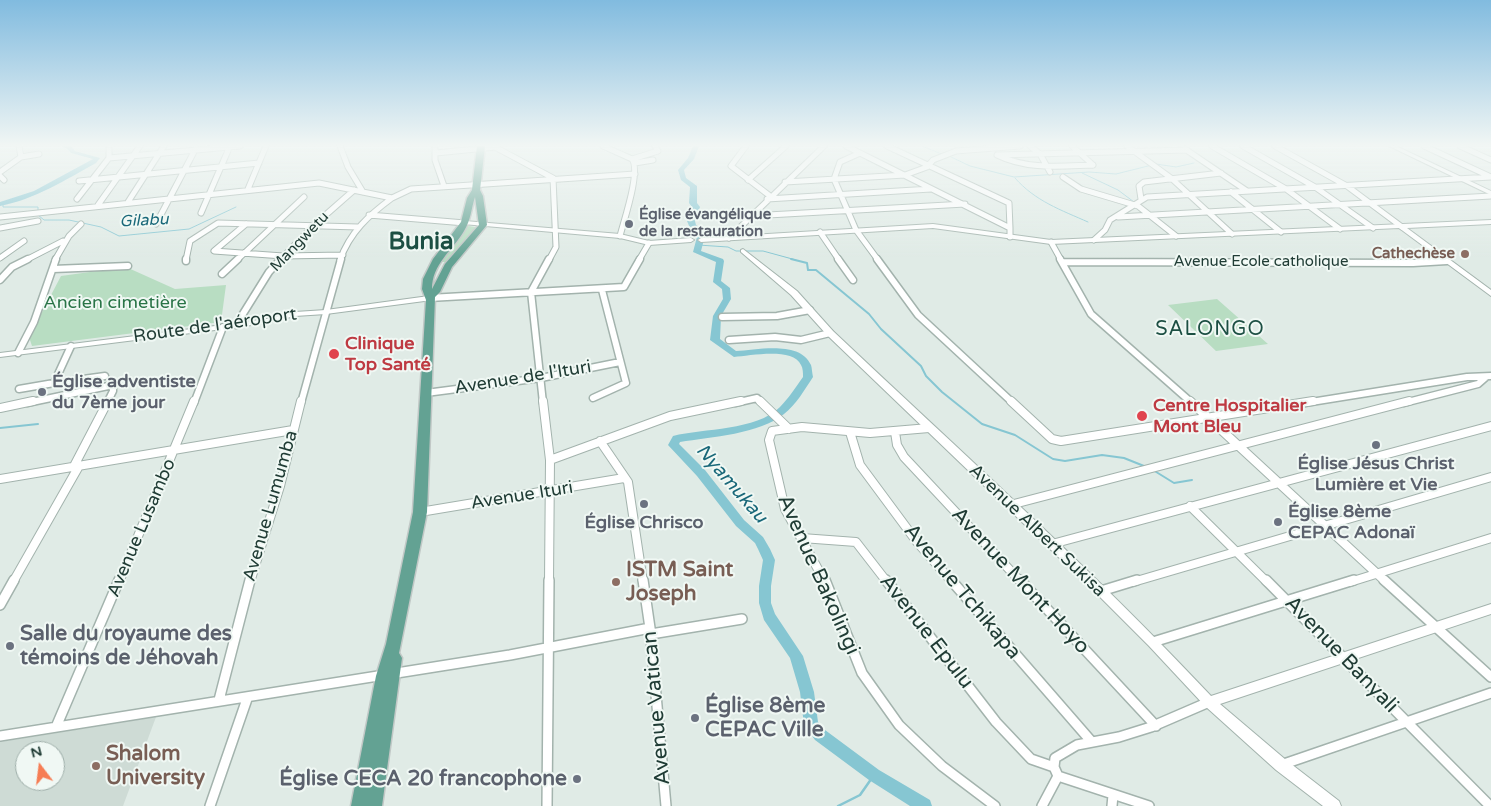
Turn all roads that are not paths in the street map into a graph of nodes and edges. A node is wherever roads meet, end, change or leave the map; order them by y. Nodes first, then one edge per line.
1 (88, 184) edge
2 (113, 184) edge
3 (139, 184) edge
4 (177, 184) edge
5 (213, 184) edge
6 (250, 184) edge
7 (312, 184) edge
8 (322, 184) edge
9 (358, 184) edge
10 (499, 184) edge
11 (553, 184) edge
12 (633, 184) edge
13 (752, 184) edge
14 (783, 184) edge
15 (836, 184) edge
16 (923, 184) edge
17 (967, 184) edge
18 (1073, 184) edge
19 (1142, 184) edge
20 (1177, 184) edge
21 (1236, 184) edge
22 (1277, 184) edge
23 (1307, 184) edge
24 (1343, 184) edge
25 (1394, 184) edge
26 (1472, 184) edge
27 (444, 186) joint
28 (476, 186) junction
29 (1347, 186) junction
30 (1315, 188) junction
31 (248, 189) junction
32 (934, 189) junction
33 (1286, 189) junction
34 (354, 190) junction
35 (1247, 191) junction
36 (363, 192) junction
37 (1232, 192) junction
38 (209, 193) junction
39 (1189, 194) junction
40 (1491, 194) edge
41 (840, 195) junction
42 (304, 197) dead end
43 (169, 198) junction
44 (392, 198) junction
45 (768, 198) junction
46 (78, 199) dead end
47 (1142, 199) junction
48 (128, 202) junction
49 (1370, 203) junction
50 (965, 204) junction
51 (1339, 204) junction
52 (98, 205) junction
53 (1134, 205) junction
54 (1308, 206) junction
55 (846, 210) junction
56 (1253, 210) junction
57 (1208, 212) junction
58 (201, 213) dead end
59 (8, 216) junction
60 (369, 216) junction
61 (750, 216) junction
62 (1151, 216) junction
63 (0, 217) edge
64 (1117, 217) junction
65 (38, 222) dead end
66 (1491, 222) edge
67 (465, 223) junction
68 (81, 224) dead end
69 (156, 224) dead end
70 (246, 224) junction
71 (273, 225) junction
72 (483, 225) junction
73 (313, 226) junction
74 (0, 227) edge
75 (358, 227) junction
76 (1402, 227) junction
77 (1010, 228) junction
78 (1373, 228) junction
79 (1340, 229) junction
80 (556, 230) junction
81 (856, 230) junction
82 (820, 232) junction
83 (1281, 232) junction
84 (1232, 234) junction
85 (620, 236) junction
86 (1176, 236) junction
87 (1010, 237) junction
88 (729, 238) junction
89 (704, 239) dead end
90 (63, 240) junction
91 (691, 240) dead end
92 (1094, 240) junction
93 (24, 241) dead end
94 (1051, 242) junction
95 (649, 243) junction
96 (246, 254) junction
97 (1438, 254) junction
98 (343, 255) junction
99 (283, 256) junction
100 (0, 258) edge
101 (186, 261) dead end
102 (1447, 261) junction
103 (1062, 262) junction
104 (1397, 263) junction
105 (435, 265) junction
106 (128, 266) dead end
107 (448, 266) junction
108 (53, 269) junction
109 (222, 274) dead end
110 (0, 280) edge
111 (854, 280) dead end
112 (602, 290) junction
113 (530, 292) junction
114 (1491, 294) edge
115 (429, 298) junction
116 (810, 310) junction
117 (326, 312) junction
118 (722, 317) dead end
119 (236, 325) junction
120 (223, 327) junction
121 (830, 333) junction
122 (729, 340) dead end
123 (70, 346) junction
124 (18, 353) junction
125 (0, 356) edge
126 (620, 362) junction
127 (105, 376) dead end
128 (1489, 376) edge
129 (541, 378) junction
130 (54, 383) junction
131 (19, 389) dead end
132 (426, 393) junction
133 (593, 398) dead end
134 (0, 408) edge
135 (1207, 418) junction
136 (786, 426) junction
137 (1491, 426) edge
138 (929, 428) junction
139 (293, 430) junction
140 (850, 432) junction
141 (895, 432) junction
142 (600, 441) junction
143 (1239, 444) junction
144 (176, 450) junction
145 (550, 460) junction
146 (76, 466) junction
147 (1491, 477) edge
148 (624, 478) junction
149 (0, 479) edge
150 (1277, 483) junction
151 (548, 492) junction
152 (1010, 505) junction
153 (1190, 506) junction
154 (420, 512) junction
155 (1325, 525) junction
156 (802, 538) junction
157 (1491, 538) edge
158 (1052, 544) junction
159 (1238, 552) junction
160 (1376, 573) junction
161 (1100, 591) junction
162 (1289, 603) junction
163 (0, 605) edge
164 (1491, 609) edge
165 (742, 619) dead end
166 (1436, 628) junction
167 (651, 631) junction
168 (1153, 642) junction
169 (550, 646) junction
170 (1343, 659) junction
171 (388, 675) junction
172 (1491, 678) edge
173 (1491, 693) edge
174 (247, 698) junction
175 (219, 700) junction
176 (1209, 702) junction
177 (1406, 722) junction
178 (1156, 726) junction
179 (56, 727) junction
180 (0, 736) edge
181 (1091, 741) junction
182 (1281, 765) junction
183 (1056, 772) junction
184 (1112, 800) edge
185 (210, 806) edge
186 (360, 806) edge
187 (373, 806) edge
188 (546, 806) edge
189 (666, 806) edge
190 (995, 806) edge
191 (1042, 806) edge
192 (1149, 806) edge
193 (1334, 806) edge
194 (1490, 806) edge

1 - 46 street
2 - 52 street
3 - 48 street
4 - 43 street
5 - 38 street
6 - 31 street
7 - 31 street
8 - 34 street
9 - 36 street
10 - 28 street, Avenue Lumumba
11 - 80 street
12 - 85 street
13 - 45 street
14 - 45 street
15 - 41 street
16 - 32 street
17 - 77 street
18 - 53 street
19 - 47 street
20 - 39 street
21 - 35 street
22 - 33 street
23 - 30 street
24 - 29 street
25 - 29 street
26 - 40 street
27 - 28 street, Avenue Lumumba
27 - 44 street, Avenue Lumumba
28 - 67 main road
28 - 72 main road
29 - 30 street
29 - 49 street
30 - 33 street
30 - 51 street
31 - 38 street
32 - 41 street
32 - 50 street
33 - 35 street
33 - 54 street
34 - 36 street
34 - 73 street, Mangwetu
35 - 37 street
36 - 44 street
37 - 39 street
37 - 56 street
38 - 43 street
38 - 58 street
39 - 47 street
39 - 57 street
40 - 49 street
41 - 45 street
41 - 55 street
42 - 71 street
43 - 48 street
43 - 69 street
44 - 60 street, Avenue Lumumba
45 - 61 street
47 - 53 street
48 - 52 street
49 - 51 street
49 - 76 street
50 - 55 street
50 - 77 street
51 - 54 street
51 - 78 street
52 - 59 street
53 - 62 street
53 - 64 street
54 - 56 street
54 - 79 street
55 - 61 street
55 - 81 street
56 - 57 street
56 - 83 street
57 - 62 street
57 - 84 street
59 - 63 street
59 - 74 street
60 - 67 street
60 - 75 street, Avenue Lumumba
61 - 88 street
62 - 64 street
62 - 86 street
64 - 92 street
65 - 74 street
66 - 76 street
67 - 72 street
67 - 105 main road
68 - 90 street
70 - 71 street
70 - 96 street
70 - 101 street
71 - 73 street
71 - 96 street
72 - 80 street
72 - 107 main road
73 - 75 street
73 - 99 street, Mangwetu
75 - 98 street, Avenue Lumumba
76 - 78 street
76 - 97 street
77 - 87 street
78 - 79 street
79 - 83 street
80 - 85 street
80 - 113 street
81 - 82 street
81 - 87 street
81 - 135 street
82 - 88 street
82 - 111 street
83 - 84 street
84 - 86 street
85 - 95 street
86 - 92 street
87 - 94 street
88 - 89 street
88 - 116 street, Avenue Albert Sukisa
90 - 108 street
90 - 110 street
91 - 95 street
92 - 94 street
93 - 100 street
94 - 103 street
95 - 112 street
96 - 99 street
96 - 109 street
97 - 102 street
97 - 104 street
98 - 99 street
98 - 117 street, Avenue Lumumba
99 - 119 street, Mangwetu
102 - 104 street, Avenue Ecole catholique
102 - 114 street
103 - 104 street, Avenue Ecole catholique
103 - 135 street
105 - 107 main road
105 - 115 main road
106 - 108 street
107 - 115 main road
108 - 124 street
112 - 113 street
112 - 126 street
113 - 115 street
113 - 129 street
115 - 117 street, Route de l'aéroport
115 - 132 main road
116 - 118 street
116 - 121 street, Avenue Albert Sukisa
117 - 119 street, Route de l'aéroport
117 - 139 street, Avenue Lumumba
119 - 120 street, Route de l'aéroport
120 - 123 street, Route de l'aéroport
120 - 144 street, Avenue Lusambo
121 - 122 street
121 - 138 street, Avenue Albert Sukisa
123 - 124 street, Route de l'aéroport
123 - 130 street
124 - 125 street, Route de l'aéroport
126 - 129 street, Avenue de l'Ituri
126 - 133 street
127 - 130 street
128 - 135 street
128 - 143 street
129 - 132 street, Avenue de l'Ituri
129 - 145 street
130 - 131 street
132 - 154 main road
134 - 146 street
135 - 143 street
136 - 140 street
136 - 142 street
136 - 156 street, Avenue Bakolingi
137 - 150 street
138 - 141 street
138 - 152 street, Avenue Albert Sukisa
139 - 144 street
139 - 175 street, Avenue Lumumba
140 - 141 street
140 - 181 street, Avenue Tchikapa
141 - 178 street, Avenue Mont Hoyo
142 - 145 street
142 - 148 street, Avenue Vatican
143 - 150 street
143 - 152 street
144 - 146 street
144 - 179 street, Avenue Lusambo
145 - 151 street
146 - 149 street
146 - 163 street
147 - 155 street
148 - 151 street, Avenue Ituri
148 - 167 street, Avenue Vatican
150 - 153 street
150 - 155 street
151 - 154 street, Avenue Ituri
151 - 169 street
152 - 158 street, Avenue Albert Sukisa
153 - 158 street
153 - 159 street, Avenue Banyali
154 - 171 main road
155 - 159 street
155 - 160 street
156 - 183 street, Avenue Epulu
156 - 190 street, Avenue Bakolingi
157 - 160 street
158 - 161 street, Avenue Albert Sukisa
159 - 161 street
159 - 162 street, Avenue Banyali
160 - 162 street
160 - 166 street
161 - 168 street, Avenue Albert Sukisa
162 - 168 street
162 - 170 street, Avenue Banyali
164 - 166 street
165 - 167 street
166 - 170 street
166 - 172 street
167 - 169 street
167 - 189 street, Avenue Vatican
168 - 176 street, Avenue Albert Sukisa
169 - 171 street
169 - 188 street
170 - 176 street
170 - 177 street, Avenue Banyali
171 - 174 street
171 - 186 main road
171 - 187 main road
173 - 177 street
174 - 175 street
174 - 185 street
175 - 179 street
176 - 178 street
176 - 182 street, Avenue Albert Sukisa
177 - 182 street
177 - 194 street, Avenue Banyali
178 - 181 street
179 - 180 street
181 - 183 street
182 - 193 street, Avenue Albert Sukisa
183 - 184 street, Avenue Epulu
183 - 191 street
184 - 192 street, Avenue Epulu

